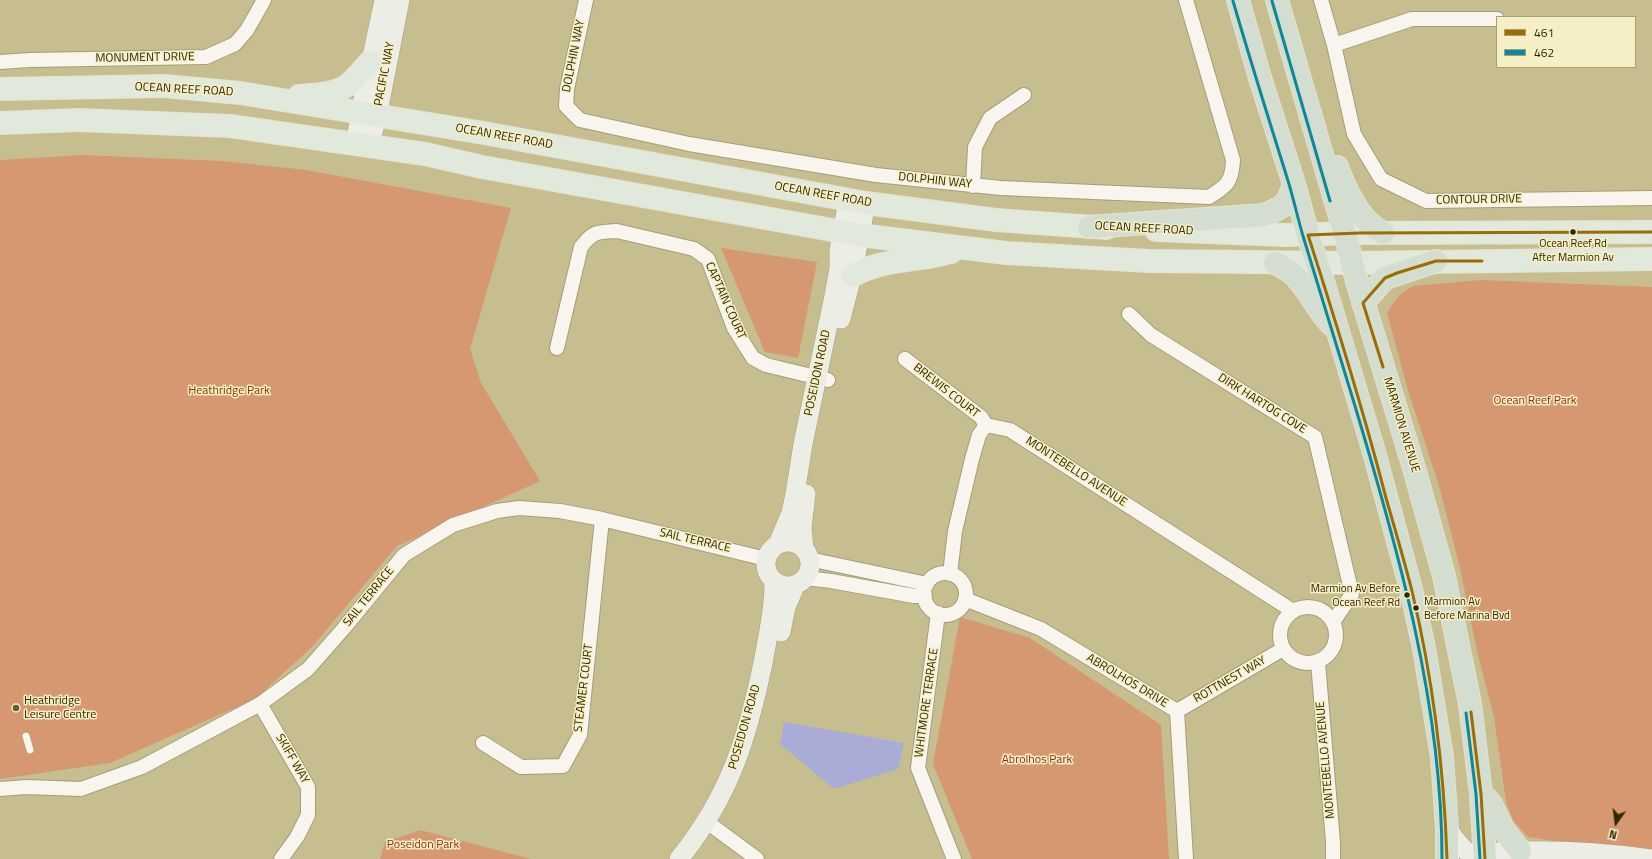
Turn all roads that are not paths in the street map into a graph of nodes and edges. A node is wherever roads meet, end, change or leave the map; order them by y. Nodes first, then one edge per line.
1 (264, 0) edge
2 (384, 0) edge
3 (400, 0) edge
4 (586, 0) edge
5 (1186, 0) edge
6 (1238, 0) edge
7 (1277, 0) edge
8 (1321, 0) edge
9 (1496, 19) edge
10 (1286, 29) junction
11 (1334, 45) junction
12 (0, 62) edge
13 (370, 62) junction
14 (0, 89) edge
15 (1024, 95) dead end
16 (270, 98) junction
17 (368, 115) junction
18 (0, 122) edge
19 (362, 146) junction
20 (1294, 184) junction
21 (973, 186) junction
22 (1652, 198) edge
23 (857, 201) junction
24 (1089, 226) junction
25 (1652, 232) edge
26 (851, 233) junction
27 (1383, 233) junction
28 (1345, 234) junction
29 (1308, 235) junction
30 (966, 249) junction
31 (1652, 259) edge
32 (1436, 261) junction
33 (1275, 262) junction
34 (1317, 262) junction
35 (1351, 262) junction
36 (852, 276) junction
37 (1363, 303) junction
38 (1129, 314) dead end
39 (1337, 330) junction
40 (557, 348) dead end
41 (905, 359) dead end
42 (822, 379) junction
43 (986, 426) junction
44 (602, 519) junction
45 (778, 544) junction
46 (806, 554) junction
47 (766, 559) junction
48 (950, 574) junction
49 (774, 581) junction
50 (800, 582) junction
51 (926, 590) junction
52 (965, 599) junction
53 (1293, 611) junction
54 (938, 613) junction
55 (1333, 622) junction
56 (1283, 649) junction
57 (1318, 662) junction
58 (260, 704) junction
59 (1177, 711) junction
60 (26, 736) dead end
61 (483, 743) dead end
62 (30, 750) dead end
63 (0, 789) edge
64 (1481, 794) junction
65 (712, 825) junction
66 (1447, 828) junction
67 (1520, 850) junction
68 (280, 859) edge
69 (679, 859) edge
70 (694, 859) edge
71 (757, 859) edge
72 (954, 859) edge
73 (1186, 859) edge
74 (1333, 859) edge
75 (1447, 859) edge
76 (1478, 859) edge
77 (1486, 859) edge
78 (1652, 859) edge

1 - 12 street, MONUMENT DRIVE
2 - 13 street, PACIFIC WAY
3 - 17 street, PACIFIC WAY
4 - 21 street, DOLPHIN WAY
5 - 21 street, DOLPHIN WAY
6 - 20 highway
7 - 10 highway, MARMION AVENUE
8 - 11 street, CONTOUR DRIVE
9 - 11 street
10 - 27 highway
10 - 28 highway, MARMION AVENUE
11 - 22 street, CONTOUR DRIVE
13 - 16 main road
13 - 17 street, PACIFIC WAY
14 - 16 main road, OCEAN REEF ROAD
15 - 21 street
16 - 17 main road, OCEAN REEF ROAD
17 - 19 street, PACIFIC WAY
17 - 23 main road, OCEAN REEF ROAD
18 - 19 main road
19 - 26 main road
20 - 24 highway
20 - 29 highway
23 - 24 main road, OCEAN REEF ROAD
23 - 26 street, POSEIDON ROAD
24 - 29 main road, OCEAN REEF ROAD
25 - 27 main road, OCEAN REEF ROAD
26 - 30 main road
26 - 36 street, POSEIDON ROAD
26 - 42 street, POSEIDON ROAD
27 - 28 main road, OCEAN REEF ROAD
28 - 29 main road, OCEAN REEF ROAD
28 - 35 highway, MARMION AVENUE
29 - 34 highway
30 - 33 main road
30 - 36 main road
31 - 32 main road
32 - 35 main road
32 - 37 highway
33 - 34 main road
33 - 39 highway
34 - 35 main road
34 - 39 highway
35 - 37 highway, MARMION AVENUE
36 - 42 street, POSEIDON ROAD
37 - 64 highway, MARMION AVENUE
38 - 55 street, DIRK HARTOG COVE
39 - 66 highway
40 - 42 street, CAPTAIN COURT
41 - 43 street, BREWIS COURT
42 - 45 street, POSEIDON ROAD
42 - 46 street, POSEIDON ROAD
43 - 48 street
43 - 53 street, MONTEBELLO AVENUE
44 - 47 street, SAIL TERRACE
44 - 58 street, SAIL TERRACE
44 - 61 street, STEAMER COURT
45 - 46 street
45 - 47 street
46 - 50 street
46 - 51 street
47 - 49 street
48 - 51 street
48 - 52 street
49 - 50 street
49 - 65 street, POSEIDON ROAD
50 - 51 street
50 - 65 street, POSEIDON ROAD
51 - 54 street
52 - 54 street
52 - 59 street, ABROLHOS DRIVE
53 - 55 street
53 - 56 street
54 - 72 street, WHITMORE TERRACE
55 - 57 street
56 - 57 street
56 - 59 street, ROTTNEST WAY
57 - 74 street, MONTEBELLO AVENUE
58 - 63 street, SAIL TERRACE
58 - 68 street, SKIFF WAY
59 - 73 street, ABROLHOS DRIVE
60 - 62 lane
64 - 67 highway
64 - 77 highway, MARMION AVENUE
65 - 69 street, POSEIDON ROAD
65 - 70 street, POSEIDON ROAD
65 - 71 street
66 - 75 highway
66 - 76 street
67 - 77 street
67 - 78 street

